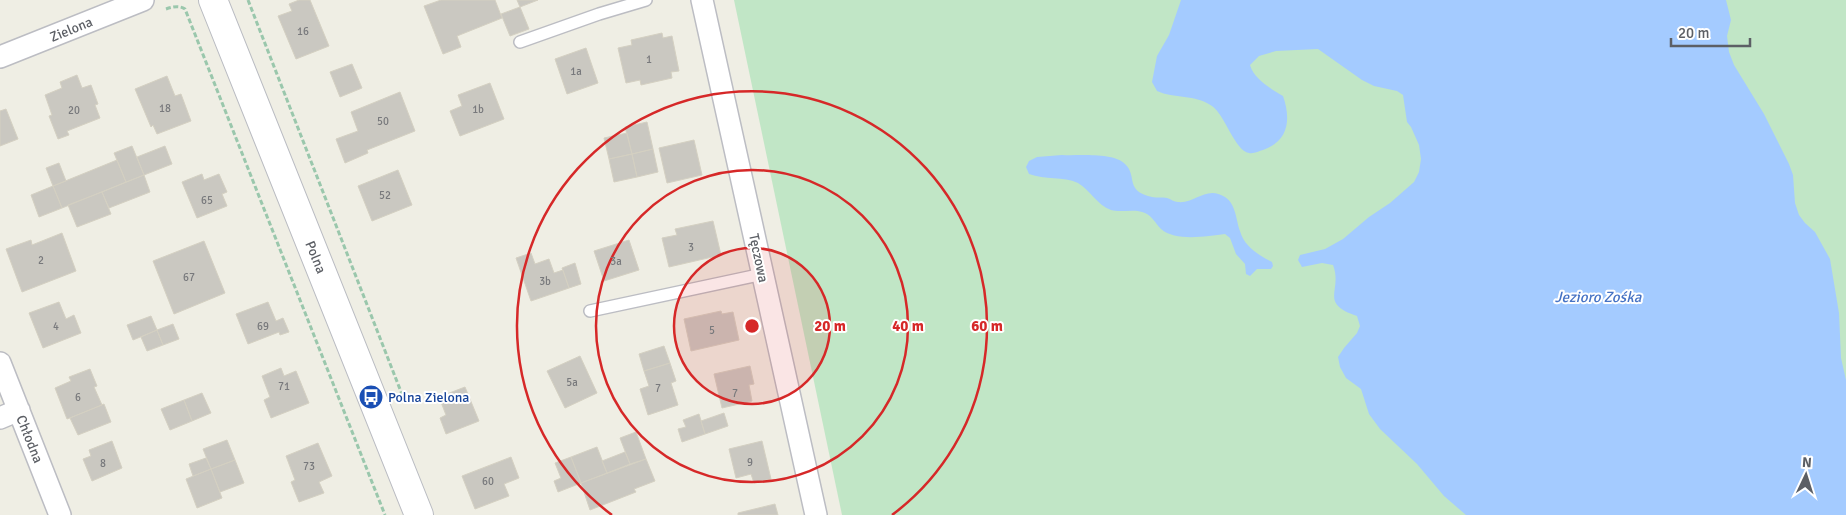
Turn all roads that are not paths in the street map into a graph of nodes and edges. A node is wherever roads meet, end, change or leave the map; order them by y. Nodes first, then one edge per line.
1 (143, 0) edge
2 (213, 0) edge
3 (646, 0) edge
4 (702, 0) edge
5 (520, 42) dead end
6 (0, 57) edge
7 (763, 274) junction
8 (590, 311) dead end
9 (0, 363) edge
10 (9, 414) edge
11 (60, 515) edge
12 (419, 515) edge
13 (816, 515) edge

1 - 6 street, Zielona
2 - 12 street, Polna
3 - 5 lane
4 - 7 street, Tęczowa
7 - 8 lane
7 - 13 street, Tęczowa
9 - 10 street, Chłodna
10 - 11 street, Chłodna

